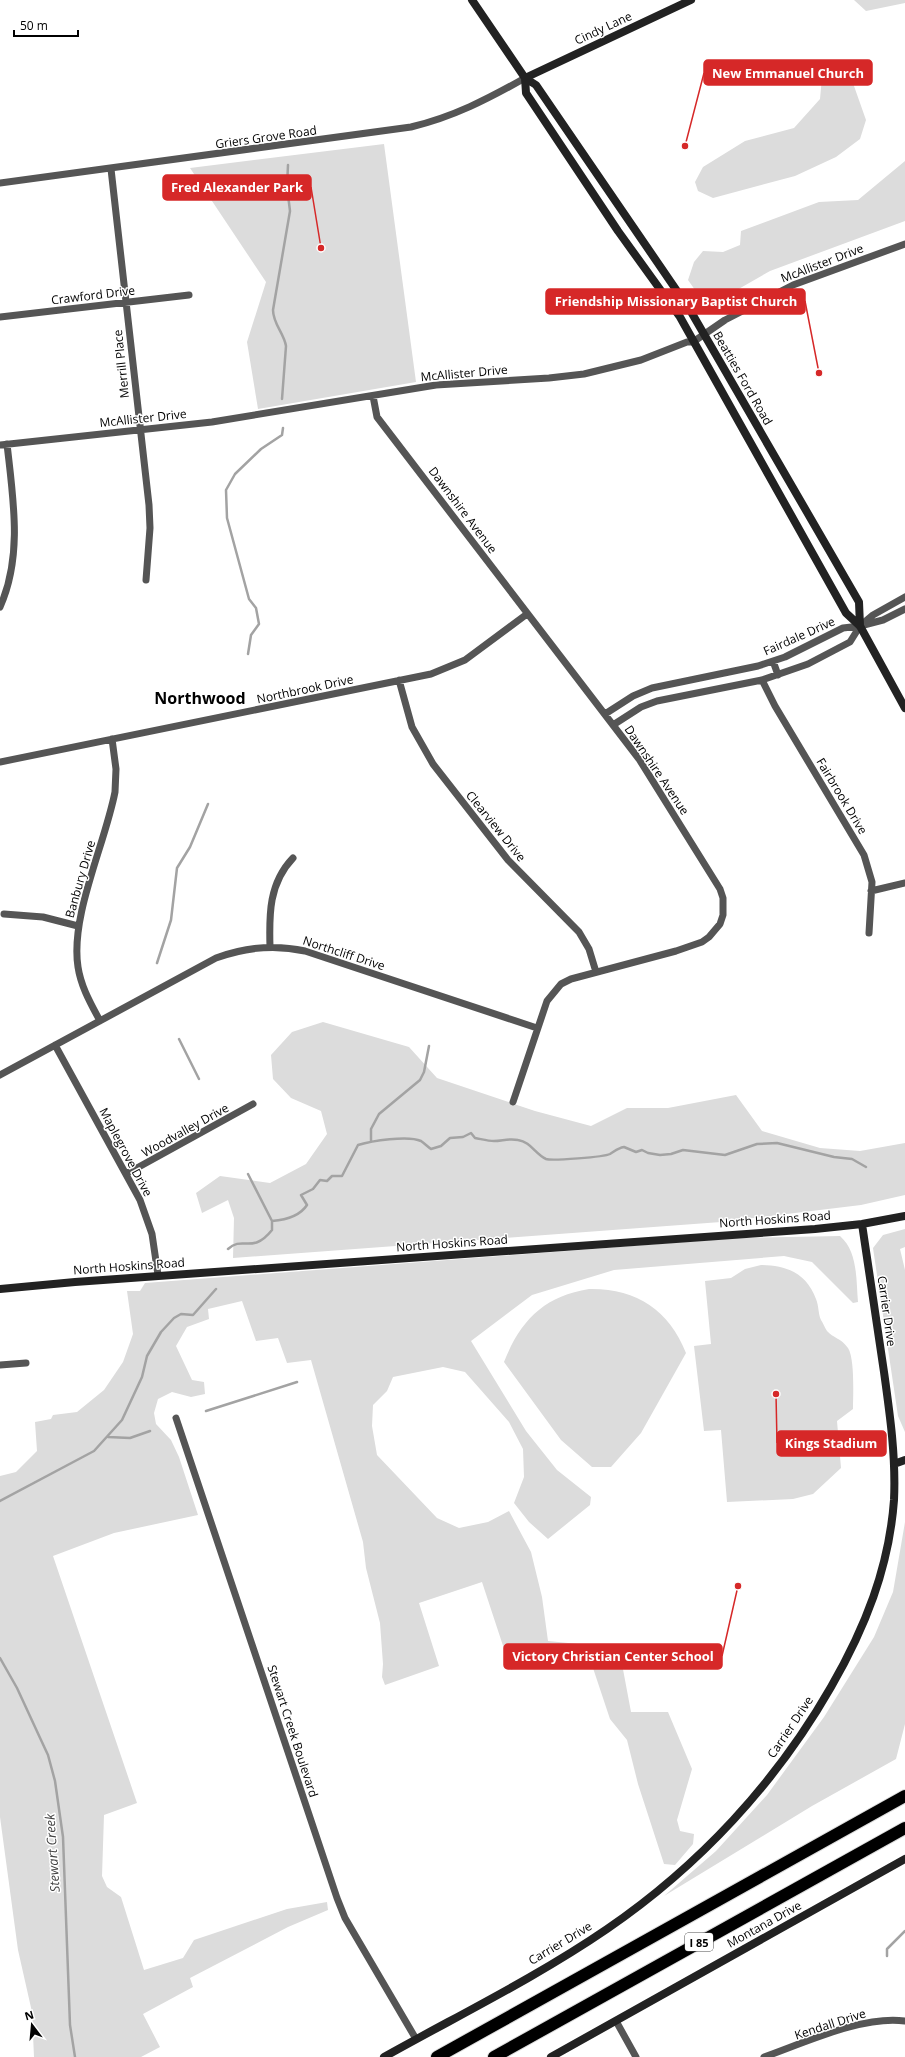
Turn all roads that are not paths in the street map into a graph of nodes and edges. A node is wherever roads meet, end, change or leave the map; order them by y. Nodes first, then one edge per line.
1 (472, 0) edge
2 (691, 0) edge
3 (525, 78) junction
4 (111, 168) junction
5 (0, 183) edge
6 (905, 244) edge
7 (188, 294) dead end
8 (126, 302) junction
9 (0, 317) edge
10 (703, 334) junction
11 (693, 342) junction
12 (373, 396) junction
13 (140, 429) junction
14 (3, 444) edge
15 (146, 580) dead end
16 (905, 597) edge
17 (0, 607) edge
18 (905, 608) edge
19 (528, 614) junction
20 (860, 626) junction
21 (773, 661) junction
22 (778, 675) junction
23 (704, 678) junction
24 (399, 680) junction
25 (762, 680) junction
26 (706, 691) junction
27 (905, 708) edge
28 (605, 714) junction
29 (613, 725) junction
30 (112, 739) junction
31 (0, 762) edge
32 (293, 858) dead end
33 (905, 883) edge
34 (871, 891) junction
35 (4, 914) dead end
36 (78, 926) junction
37 (869, 933) dead end
38 (270, 947) junction
39 (596, 972) junction
40 (100, 1021) junction
41 (537, 1028) junction
42 (55, 1045) junction
43 (0, 1075) edge
44 (513, 1102) dead end
45 (254, 1104) dead end
46 (126, 1174) junction
47 (905, 1216) edge
48 (862, 1224) junction
49 (158, 1275) junction
50 (0, 1289) edge
51 (26, 1363) dead end
52 (0, 1365) edge
53 (176, 1418) dead end
54 (905, 1460) edge
55 (894, 1464) junction
56 (905, 1790) edge
57 (905, 1796) edge
58 (882, 1809) junction
59 (905, 1828) edge
60 (905, 1859) edge
61 (616, 2021) junction
62 (905, 2021) edge
63 (416, 2039) junction
64 (384, 2057) edge
65 (437, 2057) edge
66 (494, 2057) edge
67 (551, 2057) edge
68 (636, 2057) edge
69 (764, 2057) edge

1 - 3 street, Beatties Ford Road
2 - 3 street, Cindy Lane
3 - 4 street, Griers Grove Road
3 - 10 street, Beatties Ford Road
3 - 11 street, Beatties Ford Road
4 - 5 street, Griers Grove Road
4 - 8 street, Merrill Place
6 - 10 street, McAllister Drive
7 - 8 street, Crawford Drive
8 - 9 street, Crawford Drive
8 - 13 street, Merrill Place
10 - 11 street, McAllister Drive
10 - 20 street, Beatties Ford Road
11 - 12 street, McAllister Drive
11 - 20 street, Beatties Ford Road
12 - 13 street, McAllister Drive
12 - 19 street, Dawnshire Avenue
13 - 14 street, McAllister Drive
13 - 15 street, Merrill Place
14 - 17 street
16 - 20 street
18 - 20 street, Fairdale Drive
19 - 24 street, Northbrook Drive
19 - 28 street, Dawnshire Avenue
20 - 21 street, Fairdale Drive
20 - 22 street
20 - 27 street, Beatties Ford Road
21 - 22 street
21 - 23 street, Fairdale Drive
22 - 25 street
23 - 26 street
23 - 28 street, Fairdale Drive
24 - 30 street, Northbrook Drive
24 - 39 street, Clearview Drive
25 - 26 street
25 - 34 street, Fairbrook Drive
26 - 29 street
28 - 29 street, Dawnshire Avenue
29 - 39 street, Dawnshire Avenue
30 - 31 street, Northbrook Drive
30 - 36 street, Banbury Drive
32 - 38 street
33 - 34 street
34 - 37 street, Fairbrook Drive
35 - 36 street
36 - 40 street, Banbury Drive
38 - 40 street, Northcliff Drive
38 - 41 street, Northcliff Drive
39 - 41 street, Dawnshire Avenue
40 - 42 street, Northcliff Drive
41 - 44 street, Dawnshire Avenue
42 - 43 street, Northcliff Drive
42 - 46 street, Maplegrove Drive
45 - 46 street, Woodvalley Drive
46 - 49 street, Maplegrove Drive
47 - 48 street, North Hoskins Road
48 - 49 street, North Hoskins Road
48 - 55 street, Carrier Drive
49 - 50 street, North Hoskins Road
51 - 52 street
53 - 63 street, Stewart Creek Boulevard
54 - 55 street
55 - 63 street, Carrier Drive
56 - 58 highway
57 - 58 highway, I 85
58 - 65 highway, I 85
59 - 66 highway, I 85
60 - 61 street, Montana Drive
61 - 67 street, Montana Drive
61 - 68 street
62 - 69 street, Kendall Drive
63 - 64 street, Carrier Drive

